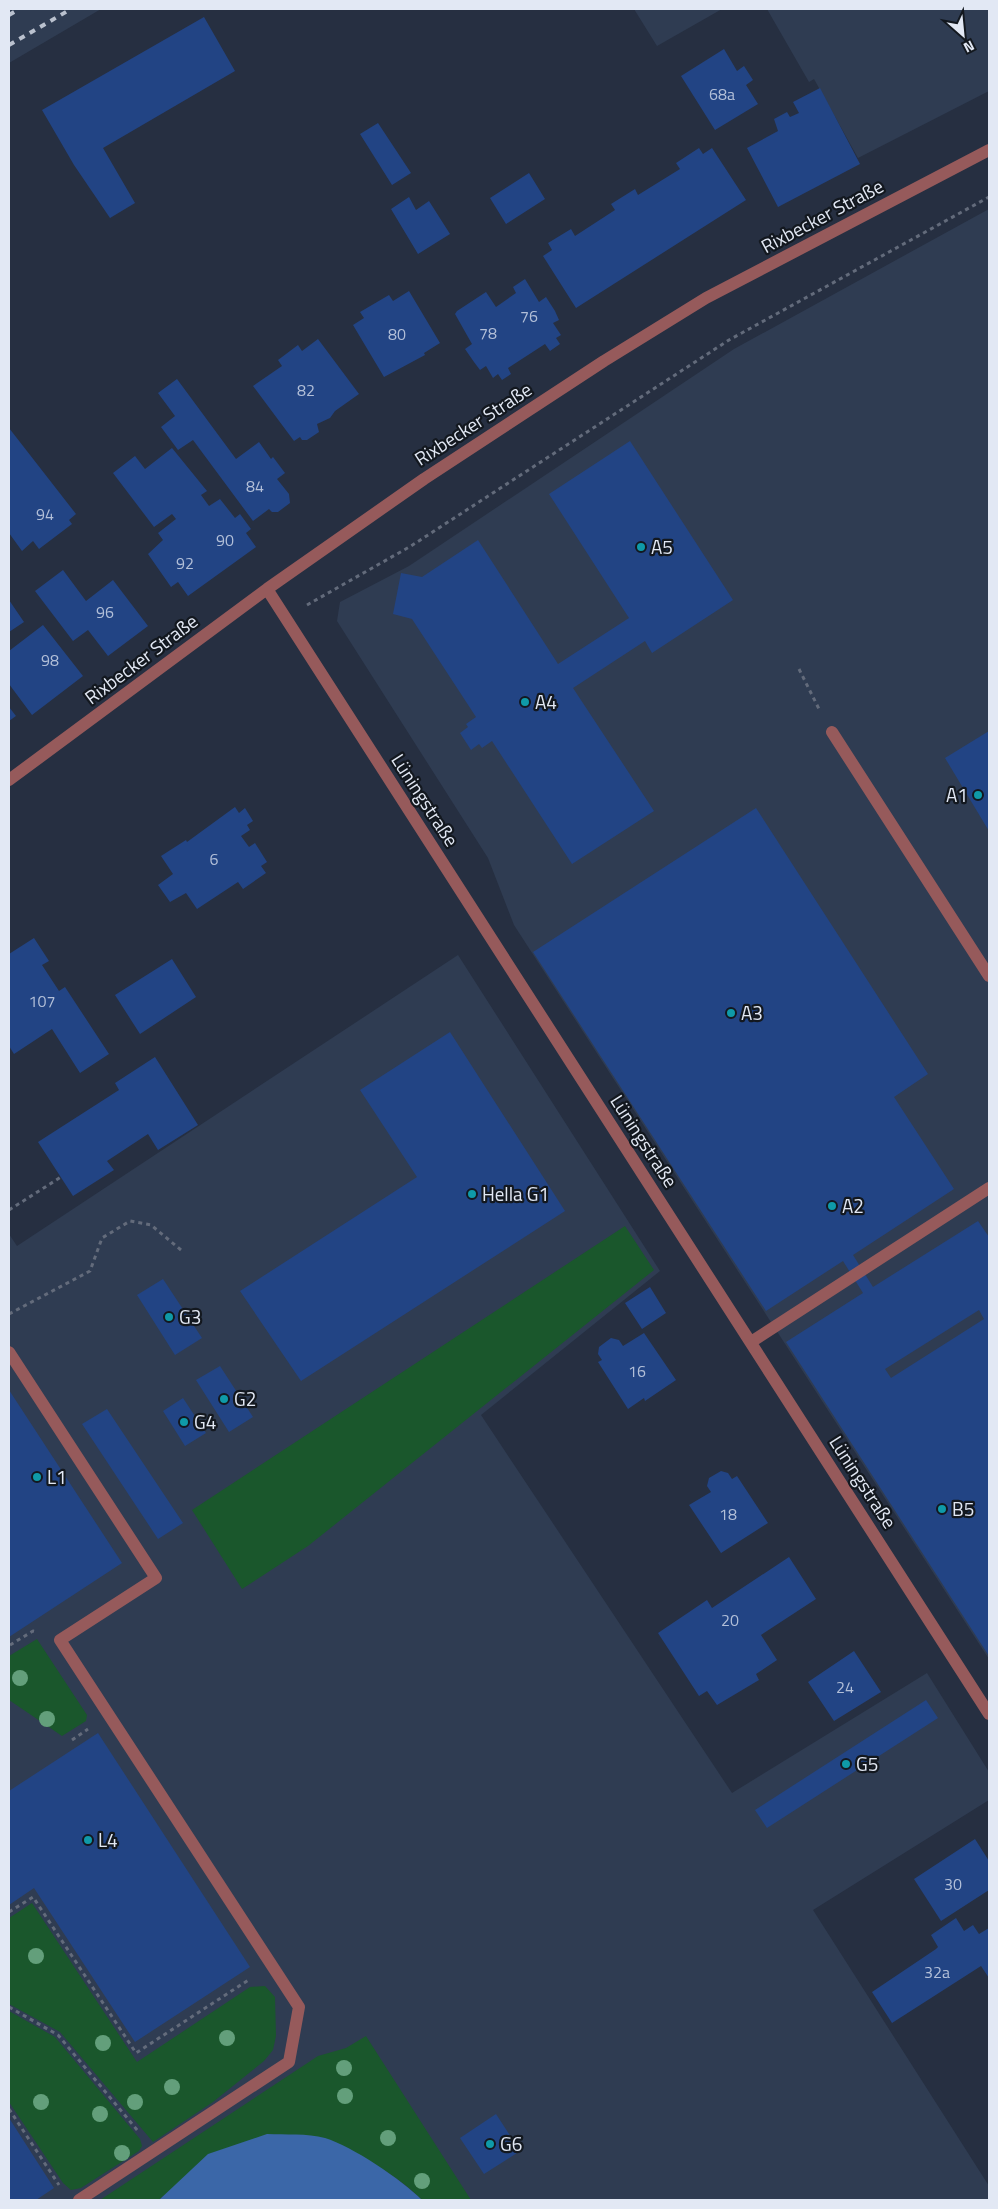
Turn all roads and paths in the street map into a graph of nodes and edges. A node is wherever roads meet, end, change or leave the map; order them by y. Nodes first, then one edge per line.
1 (989, 150) edge
2 (989, 197) edge
3 (267, 589) junction
4 (285, 618) junction
5 (800, 669) dead end
6 (820, 710) dead end
7 (832, 732) dead end
8 (9, 780) edge
9 (989, 976) edge
10 (61, 1177) dead end
11 (989, 1188) edge
12 (9, 1210) edge
13 (181, 1250) dead end
14 (9, 1314) edge
15 (751, 1342) junction
16 (9, 1352) edge
17 (989, 1714) edge
18 (9, 1912) edge
19 (271, 1965) junction
20 (9, 2007) edge
21 (9, 2108) edge
22 (154, 2150) junction
23 (64, 2192) dead end
24 (79, 2200) edge

1 - 3 street, Rixbecker Straße
2 - 4 path
3 - 4 street, Lüningstraße
3 - 8 street, Rixbecker Straße
4 - 15 street, Lüningstraße
5 - 6 path
7 - 9 street
10 - 12 path
11 - 15 street
13 - 14 path
15 - 17 street, Lüningstraße
16 - 19 street
18 - 19 path
19 - 22 street
20 - 22 path
21 - 23 path
22 - 24 street

